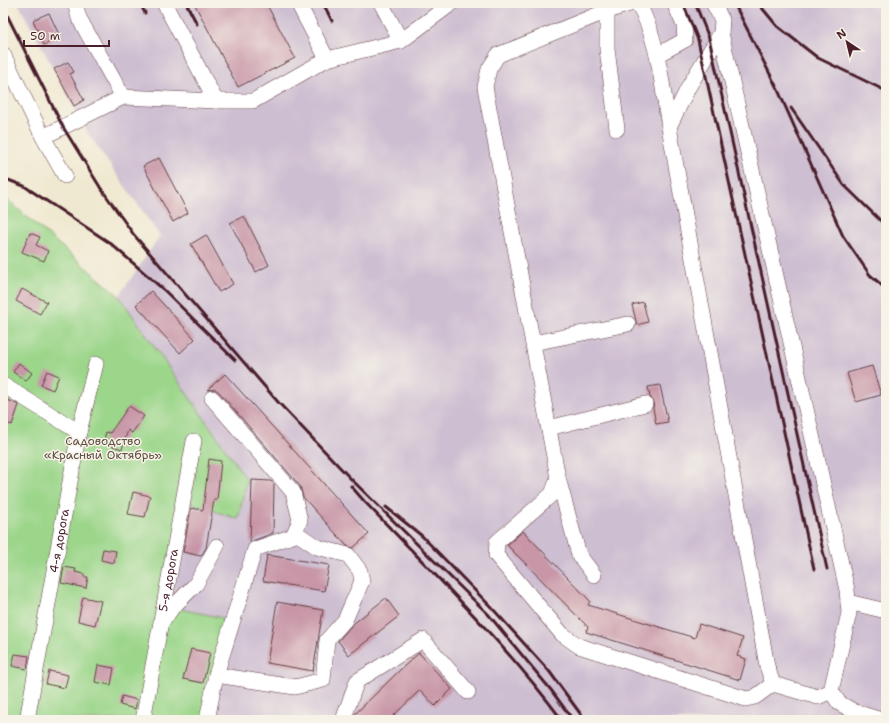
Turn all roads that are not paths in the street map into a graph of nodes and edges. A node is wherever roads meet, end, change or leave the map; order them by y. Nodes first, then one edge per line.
1 (75, 3) edge
2 (164, 3) edge
3 (298, 3) edge
4 (381, 3) edge
5 (452, 3) edge
6 (633, 3) edge
7 (638, 3) edge
8 (674, 3) edge
9 (713, 3) edge
10 (607, 11) junction
11 (721, 33) junction
12 (402, 41) junction
13 (657, 55) junction
14 (327, 59) junction
15 (4, 61) edge
16 (123, 97) junction
17 (216, 101) junction
18 (669, 127) junction
19 (617, 129) dead end
20 (43, 137) junction
21 (65, 176) dead end
22 (628, 324) dead end
23 (533, 343) junction
24 (96, 364) dead end
25 (3, 385) edge
26 (212, 398) dead end
27 (645, 404) dead end
28 (549, 428) junction
29 (79, 432) junction
30 (194, 441) dead end
31 (558, 478) junction
32 (295, 532) junction
33 (217, 546) dead end
34 (594, 575) dead end
35 (848, 602) junction
36 (886, 611) edge
37 (161, 623) junction
38 (216, 675) junction
39 (773, 684) junction
40 (831, 691) junction
41 (468, 692) dead end
42 (27, 720) edge
43 (143, 720) edge
44 (207, 720) edge
45 (343, 720) edge
46 (881, 720) edge

1 - 16 street
2 - 17 street
3 - 14 street
4 - 12 street
5 - 12 street
6 - 10 street
7 - 13 street
8 - 13 street
9 - 11 street
10 - 19 street
10 - 23 street
11 - 18 street
11 - 35 street
12 - 14 street
13 - 18 street
14 - 17 street
15 - 20 street
16 - 17 street
16 - 20 street
18 - 39 street
20 - 21 street
22 - 23 street
23 - 28 street
24 - 29 street, 4-я дорога
25 - 29 street
26 - 32 street
27 - 28 street
28 - 31 street
29 - 42 street, 4-я дорога
30 - 37 street, 5-я дорога
31 - 34 street
31 - 39 street
32 - 38 street
32 - 38 street
33 - 37 street
35 - 36 street
35 - 40 street
37 - 43 street, 5-я дорога
38 - 44 street
39 - 40 street
40 - 46 street
41 - 45 street

